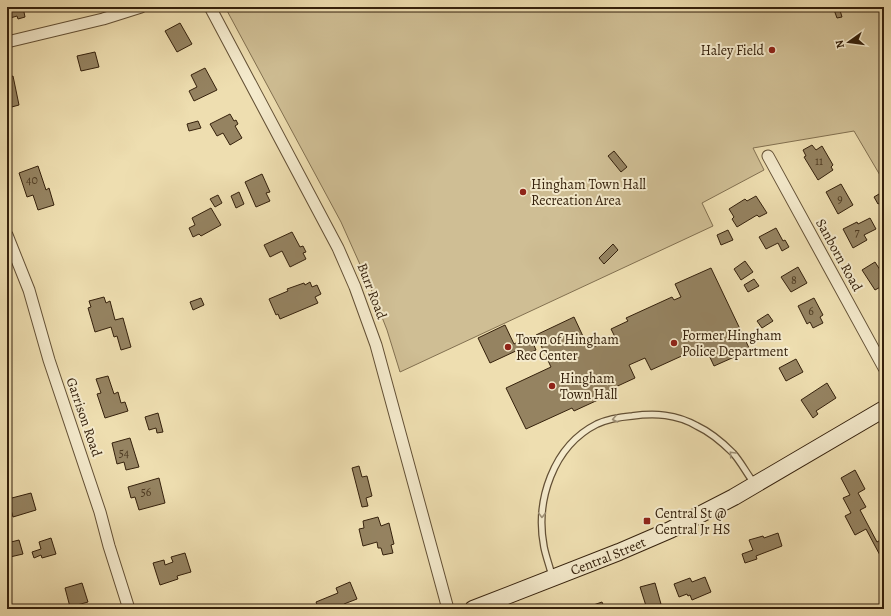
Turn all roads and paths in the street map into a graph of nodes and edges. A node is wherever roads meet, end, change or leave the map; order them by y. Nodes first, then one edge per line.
1 (141, 7) edge
2 (210, 7) edge
3 (7, 42) edge
4 (768, 156) dead end
5 (7, 236) edge
6 (884, 368) edge
7 (884, 409) edge
8 (755, 485) junction
9 (553, 577) junction
10 (129, 609) edge
11 (448, 609) edge
12 (473, 609) edge

1 - 3 street
2 - 11 street, Burr Road
4 - 6 street, Sanborn Road
5 - 10 street, Garrison Road
7 - 8 main road, Central Street
8 - 9 main road, Central Street
8 -> 9 lane
9 - 12 main road, Central Street

